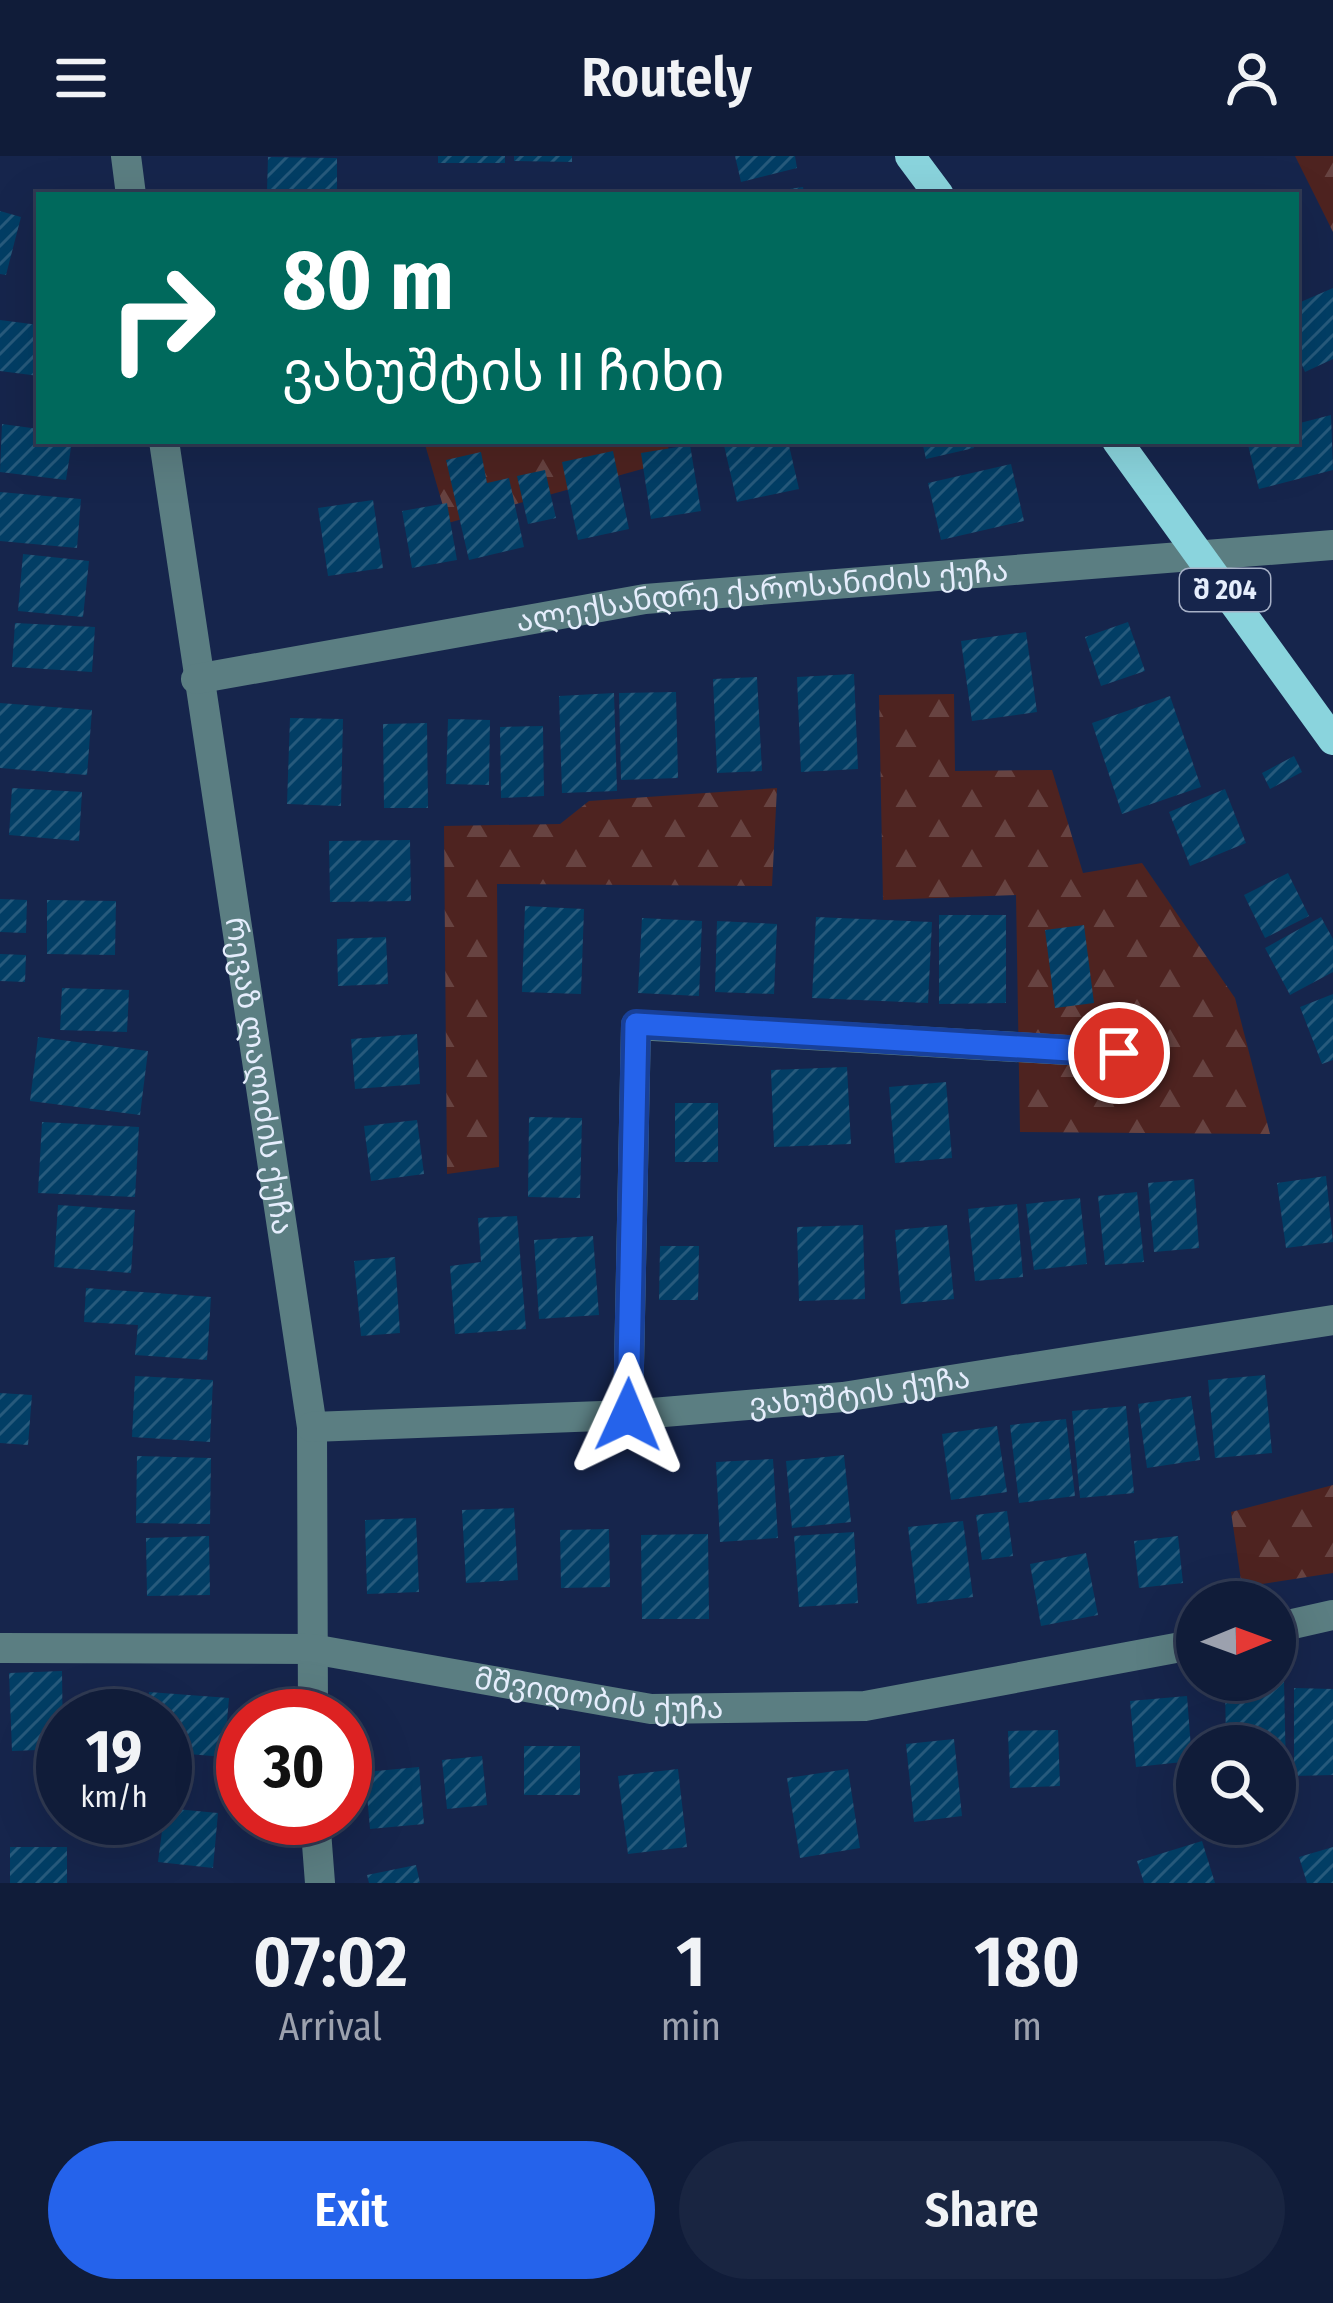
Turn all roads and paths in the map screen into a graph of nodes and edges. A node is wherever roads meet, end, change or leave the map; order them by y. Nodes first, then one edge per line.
1 (126, 156) edge
2 (910, 156) edge
3 (131, 192) edge
4 (937, 192) edge
5 (164, 444) edge
6 (1119, 444) edge
7 (1333, 545) edge
8 (1198, 553) junction
9 (196, 679) junction
10 (1333, 740) edge
11 (1119, 1053) dead end
12 (1333, 1320) edge
13 (628, 1415) junction
14 (312, 1427) junction
15 (1333, 1616) edge
16 (1296, 1624) edge
17 (0, 1648) edge
18 (1176, 1648) edge
19 (312, 1649) junction
20 (313, 1689) edge
21 (317, 1845) edge
22 (320, 1883) edge

1 - 3 street
2 - 4 main road
5 - 9 street, რევაზ ლაღიძის ქუჩა
6 - 8 main road, შ 204
7 - 8 street, ალექსანდრე ქაროსანიძის ქუჩა
8 - 9 street, ალექსანდრე ქაროსანიძის ქუჩა
8 - 10 main road, შ 204
9 - 14 street, რევაზ ლაღიძის ქუჩა
11 - 13 street
12 - 13 street, ვახუშტის ქუჩა
13 - 14 street, ვახუშტის ქუჩა
14 - 19 street, რევაზ ლაღიძის ქუჩა
15 - 16 street
17 - 19 street, მშვიდობის ქუჩა
18 - 19 street, მშვიდობის ქუჩა
19 - 20 street, რევაზ ლაღიძის ქუჩა
21 - 22 street

